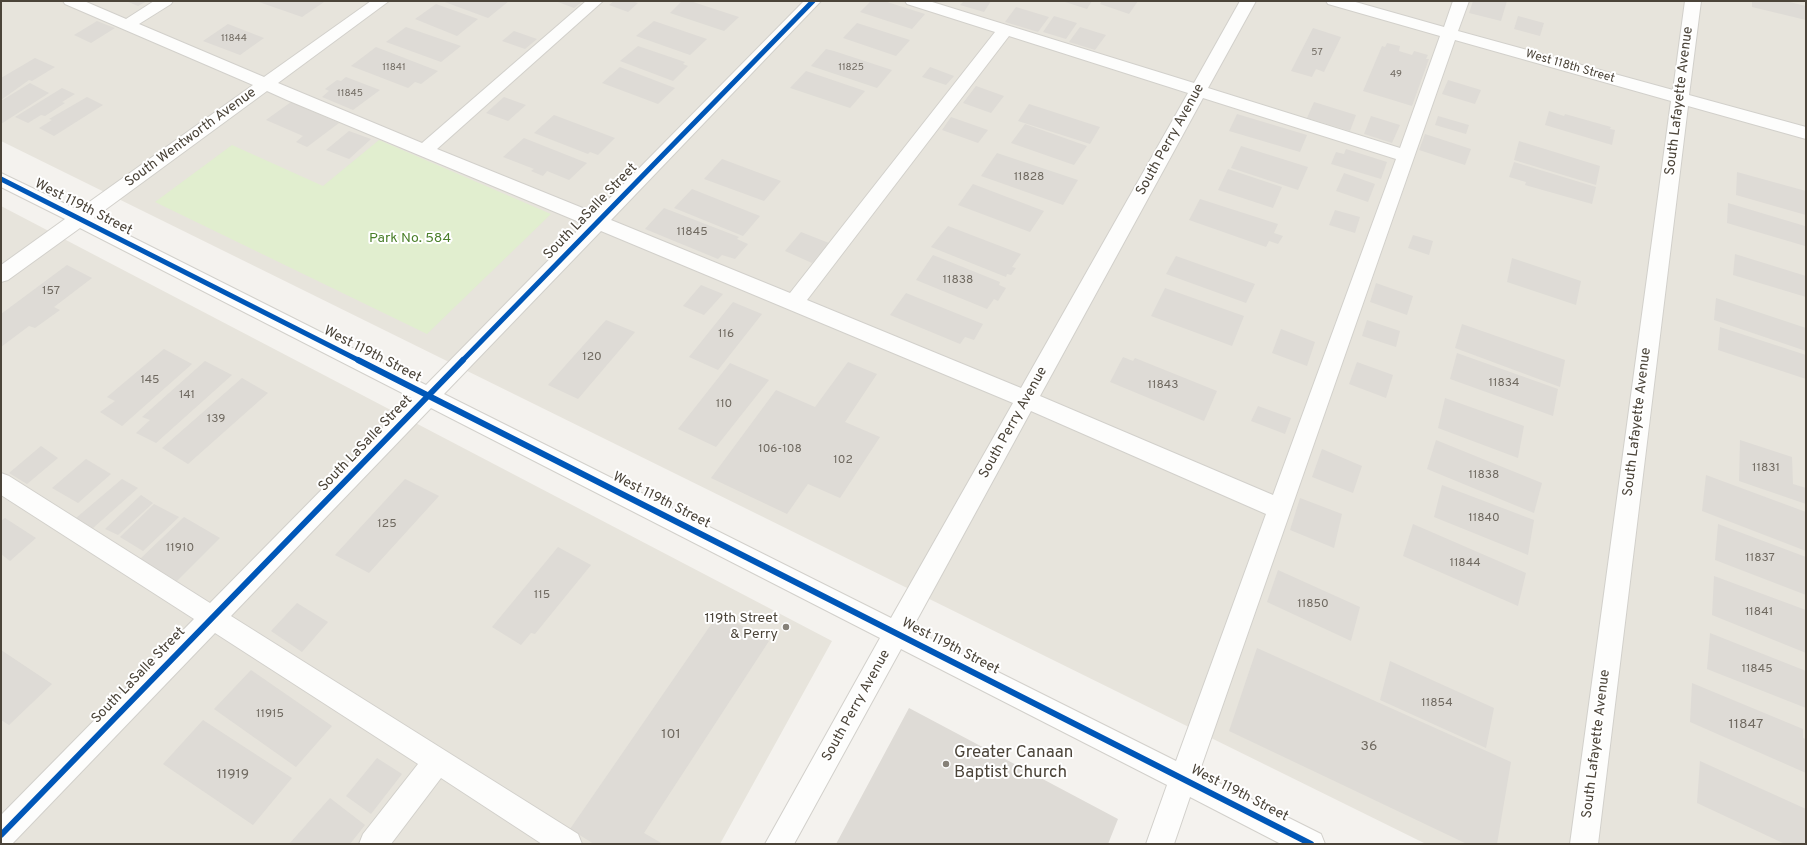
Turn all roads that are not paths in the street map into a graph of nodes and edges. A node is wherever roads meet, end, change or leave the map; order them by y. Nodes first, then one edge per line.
1 (71, 1) edge
2 (165, 1) edge
3 (381, 1) edge
4 (596, 1) edge
5 (813, 1) edge
6 (913, 1) edge
7 (1248, 1) edge
8 (1334, 1) edge
9 (1461, 1) edge
10 (1694, 1) edge
11 (127, 25) junction
12 (1005, 30) junction
13 (1450, 33) junction
14 (266, 84) junction
15 (1199, 91) junction
16 (1681, 98) junction
17 (1806, 133) edge
18 (425, 150) junction
19 (1406, 156) junction
20 (1, 179) edge
21 (78, 219) junction
22 (598, 222) junction
23 (1, 275) edge
24 (794, 303) junction
25 (429, 397) junction
26 (1027, 400) junction
27 (4, 490) edge
28 (1280, 509) junction
29 (213, 618) junction
30 (897, 634) junction
31 (437, 760) junction
32 (1183, 780) junction
33 (1, 835) edge
34 (373, 844) edge
35 (568, 844) edge
36 (779, 844) edge
37 (1160, 844) edge
38 (1311, 844) edge
39 (1584, 844) edge

1 - 11 street
2 - 11 street
3 - 14 street, South Wentworth Avenue
4 - 18 street
5 - 22 street, South LaSalle Street
6 - 12 street
7 - 15 street, South Perry Avenue
8 - 13 street, West 118th Street
9 - 13 street
10 - 16 street, South Lafayette Avenue
11 - 14 street
12 - 15 street
12 - 24 street
13 - 16 street, West 118th Street
13 - 19 street
14 - 18 street
14 - 21 street, South Wentworth Avenue
15 - 19 street
15 - 26 street, South Perry Avenue
16 - 17 street, West 118th Street
16 - 39 street, South Lafayette Avenue
18 - 22 street
19 - 28 street
20 - 21 street, West 119th Street
21 - 23 street, South Wentworth Avenue
21 - 25 street, West 119th Street
22 - 24 street
22 - 25 street, South LaSalle Street
24 - 26 street
25 - 29 street, South LaSalle Street
25 - 30 street, West 119th Street
26 - 28 street
26 - 30 street, South Perry Avenue
27 - 29 street
28 - 32 street
29 - 31 street
29 - 33 street, South LaSalle Street
30 - 32 street, West 119th Street
30 - 36 street, South Perry Avenue
31 - 34 street
31 - 35 street
32 - 37 street
32 - 38 street, West 119th Street

